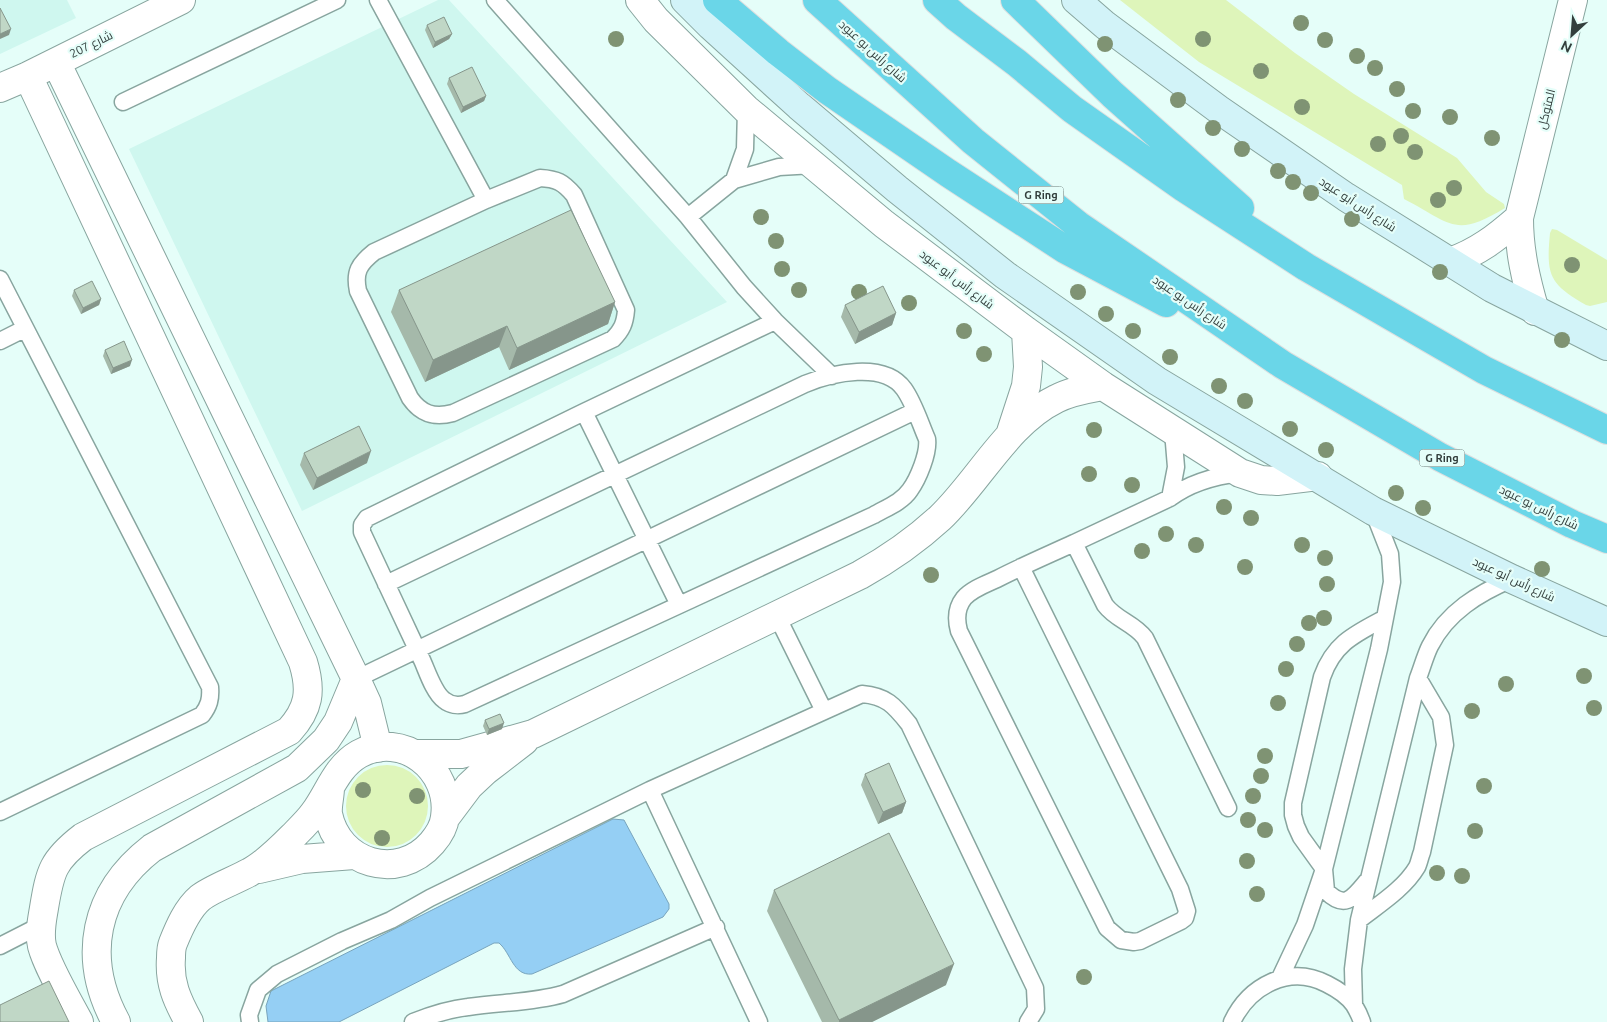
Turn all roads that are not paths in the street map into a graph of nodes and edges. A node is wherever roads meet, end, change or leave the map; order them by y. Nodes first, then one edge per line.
1 (181, 0) edge
2 (337, 0) edge
3 (378, 0) edge
4 (495, 0) edge
5 (640, 0) edge
6 (685, 0) edge
7 (717, 0) edge
8 (818, 0) edge
9 (938, 0) edge
10 (1015, 0) edge
11 (1076, 0) edge
12 (1573, 0) edge
13 (56, 62) junction
14 (28, 76) junction
15 (0, 88) edge
16 (123, 102) dead end
17 (746, 108) junction
18 (814, 165) junction
19 (734, 180) junction
20 (486, 200) junction
21 (688, 217) junction
22 (1519, 218) junction
23 (1450, 262) junction
24 (1306, 267) junction
25 (0, 279) edge
26 (1535, 311) junction
27 (775, 321) junction
28 (24, 329) junction
29 (1026, 331) junction
30 (0, 341) edge
31 (1607, 346) edge
32 (1284, 365) junction
33 (832, 376) junction
34 (1103, 386) junction
35 (915, 410) junction
36 (584, 412) junction
37 (1607, 430) edge
38 (1173, 431) junction
39 (1011, 432) junction
40 (1240, 473) junction
41 (616, 474) junction
42 (1318, 476) junction
43 (1170, 498) junction
44 (1373, 510) junction
45 (1607, 539) edge
46 (648, 540) junction
47 (1074, 543) junction
48 (1021, 567) junction
49 (1512, 579) junction
50 (386, 584) junction
51 (679, 605) junction
52 (778, 616) junction
53 (1385, 618) junction
54 (1607, 622) edge
55 (417, 650) junction
56 (1418, 678) junction
57 (356, 679) junction
58 (824, 712) junction
59 (338, 722) junction
60 (533, 734) junction
61 (369, 750) junction
62 (414, 754) junction
63 (330, 788) junction
64 (650, 790) junction
65 (1228, 808) dead end
66 (0, 812) edge
67 (445, 818) junction
68 (354, 855) junction
69 (1324, 869) junction
70 (253, 870) junction
71 (1370, 878) junction
72 (1359, 920) junction
73 (41, 925) junction
74 (716, 927) junction
75 (0, 946) edge
76 (1280, 978) junction
77 (1354, 1005) junction
78 (79, 1022) edge
79 (116, 1022) edge
80 (189, 1022) edge
81 (250, 1022) edge
82 (413, 1022) edge
83 (759, 1022) edge
84 (1028, 1022) edge
85 (1232, 1022) edge
86 (1362, 1022) edge

1 - 13 street, شارع 207
2 - 16 lane
3 - 20 lane
4 - 21 lane
5 - 17 street, شارع رأس أبو عبود
6 - 42 street, شارع رأس أبو عبود
7 - 32 highway
8 - 32 highway, شارع رأس بو عبود / G Ring
9 - 24 highway
10 - 24 highway
11 - 23 street, شارع رأس أبو عبود
12 - 22 street, المتوكل
13 - 14 street, شارع 207
13 - 57 street
14 - 15 street, شارع 207
14 - 73 street
17 - 18 street, شارع رأس أبو عبود
17 - 19 lane
18 - 19 lane
18 - 29 street, شارع رأس أبو عبود
19 - 21 lane
20 - 20 lane
21 - 27 lane
22 - 23 street
22 - 26 street, المتوكل
23 - 26 street, شارع رأس أبو عبود
24 - 37 highway
25 - 28 lane
26 - 31 street, شارع رأس أبو عبود
27 - 33 lane
27 - 36 lane
28 - 30 lane
28 - 66 lane
29 - 34 street, شارع رأس أبو عبود
29 - 39 street
32 - 45 highway, شارع رأس بو عبود / G Ring
33 - 35 lane
33 - 41 lane
34 - 38 street, شارع رأس أبو عبود
34 - 39 street
35 - 46 lane
35 - 51 lane
36 - 41 lane
36 - 50 lane
38 - 40 street, شارع رأس أبو عبود
38 - 43 lane
39 - 52 street
40 - 42 street, شارع رأس أبو عبود
40 - 43 lane
41 - 46 lane
41 - 50 lane
42 - 44 street, شارع رأس أبو عبود
43 - 47 lane
44 - 49 street, شارع رأس أبو عبود
44 - 53 lane
46 - 51 lane
46 - 55 lane
47 - 48 lane
47 - 65 lane
48 - 48 lane
49 - 54 street, شارع رأس أبو عبود
49 - 56 lane
50 - 55 lane
51 - 55 lane
52 - 58 lane
52 - 60 street
53 - 69 lane
53 - 69 lane
55 - 57 lane
56 - 71 lane
56 - 72 lane
57 - 59 street
57 - 61 street
58 - 64 lane
58 - 84 lane
59 - 61 street
59 - 79 street
60 - 62 street
60 - 67 street
61 - 62 street
61 - 63 street
62 - 67 street
63 - 68 street
63 - 70 street
64 - 74 lane
64 - 81 lane
67 - 68 street
68 - 70 street
69 - 71 lane
69 - 76 lane
70 - 80 street
71 - 72 lane
72 - 77 lane
73 - 75 lane
73 - 78 street
74 - 82 lane
74 - 83 lane
76 - 77 lane
76 - 85 lane
77 - 86 lane

